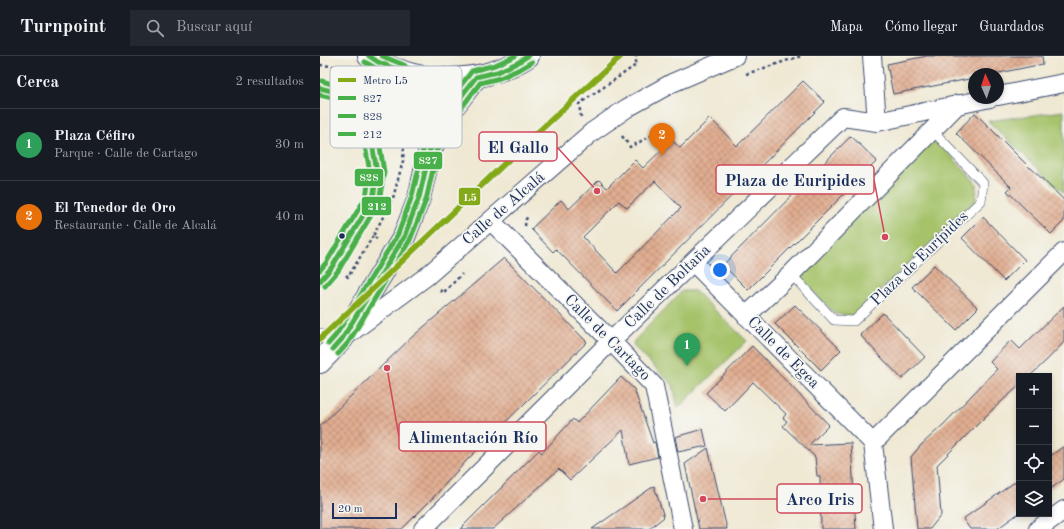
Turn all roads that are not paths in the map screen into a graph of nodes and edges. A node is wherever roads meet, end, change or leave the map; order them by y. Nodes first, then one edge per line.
1 (369, 56) edge
2 (528, 56) edge
3 (735, 56) edge
4 (872, 56) edge
5 (389, 66) edge
6 (476, 77) junction
7 (462, 78) edge
8 (1064, 83) edge
9 (320, 88) edge
10 (330, 91) edge
11 (462, 94) edge
12 (1004, 95) edge
13 (968, 102) edge
14 (958, 104) junction
15 (877, 122) junction
16 (933, 131) junction
17 (373, 148) edge
18 (430, 150) edge
19 (491, 221) junction
20 (1064, 252) edge
21 (694, 262) junction
22 (791, 274) junction
23 (320, 281) edge
24 (746, 316) junction
25 (611, 341) junction
26 (329, 346) edge
27 (873, 443) junction
28 (1064, 510) edge
29 (423, 529) edge
30 (683, 529) edge
31 (883, 529) edge
32 (1038, 529) edge

1 - 5 main road
2 - 6 main road
3 - 19 street, Calle de Alcalá
4 - 15 street
6 - 7 main road
6 - 11 main road, Calle de Alcalá
8 - 12 street
9 - 10 lane
13 - 14 street
14 - 15 street
14 - 16 street
15 - 21 street, Calle de Boltaña
16 - 22 street
16 - 22 lane, Plaza de Eurípides
17 - 23 lane
18 - 26 main road, Calle de Alcalá
19 - 25 street, Calle de Cartago
19 - 26 street, Calle de Alcalá
20 - 27 street
21 - 24 street, Calle de Egea
21 - 25 street, Calle de Boltaña
22 - 24 street
24 - 27 street, Calle de Egea
25 - 29 street, Calle de Boltaña
25 - 30 street, Calle de Cartago
27 - 31 street
28 - 32 street

